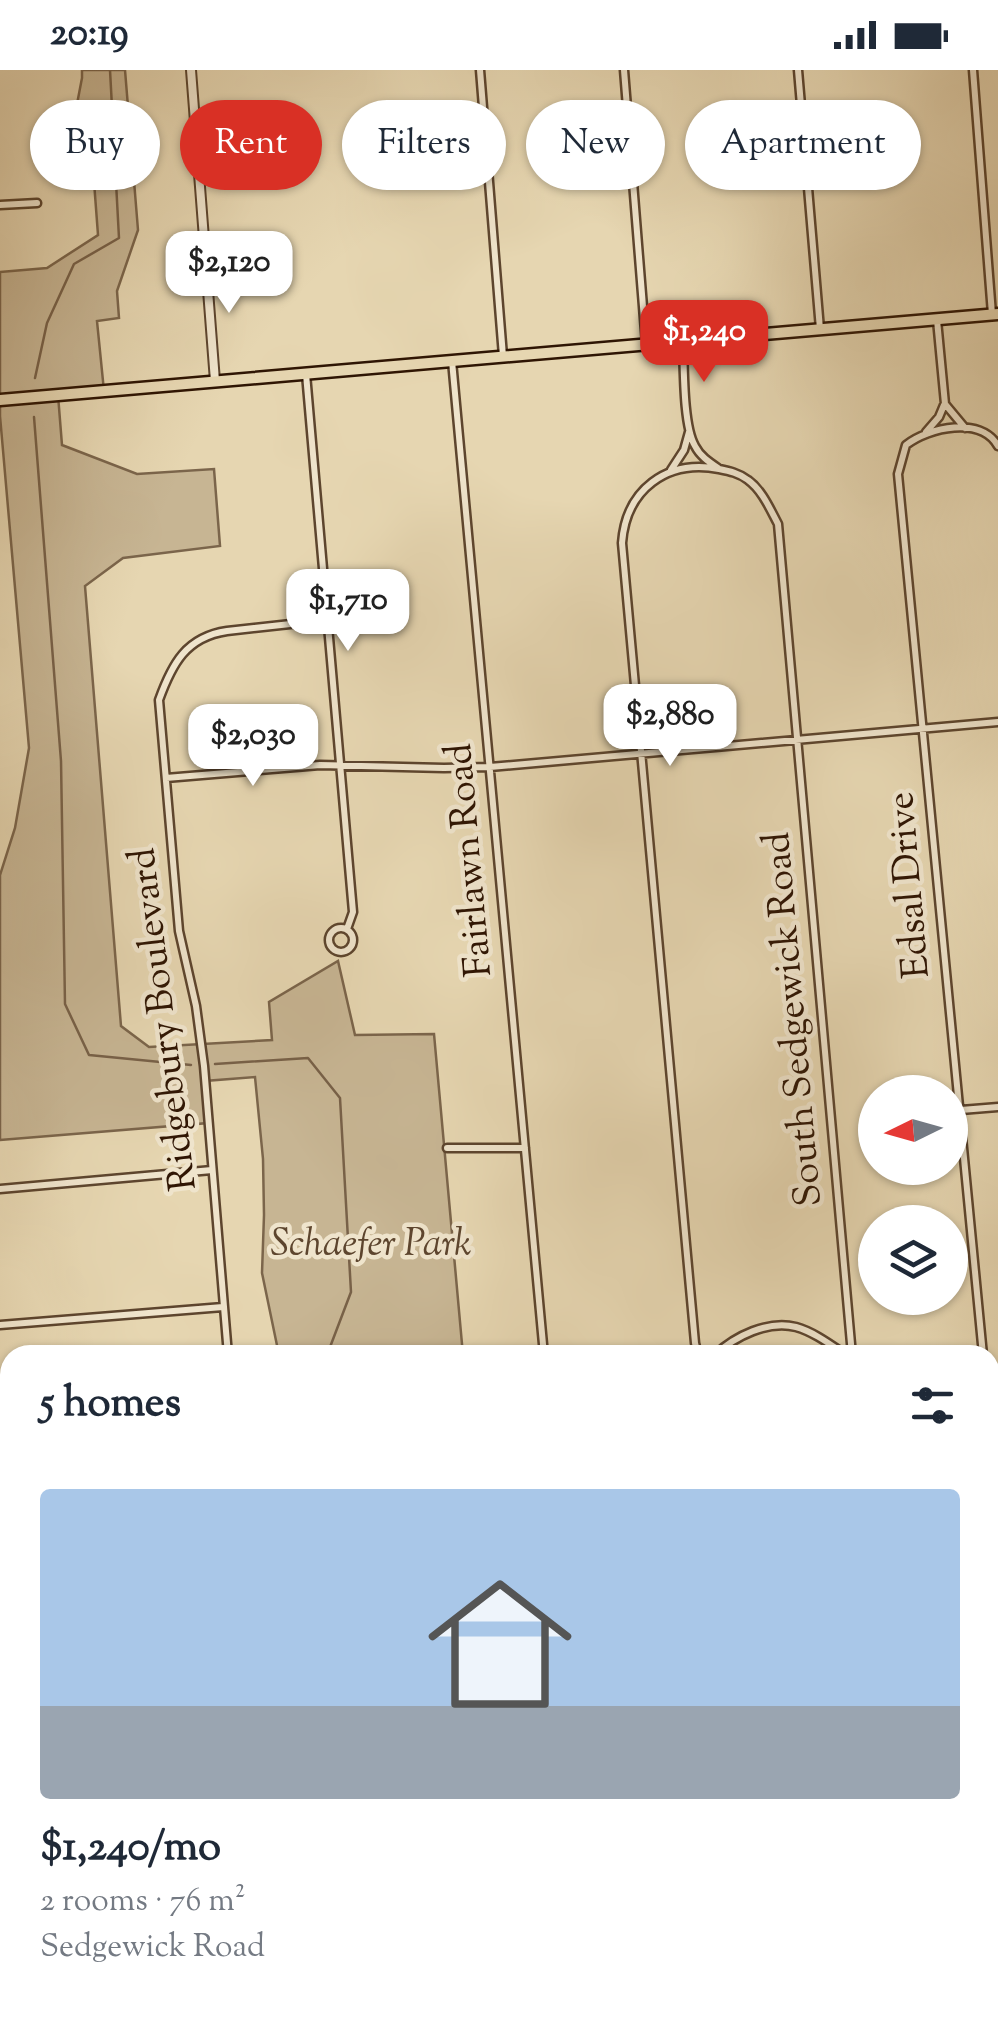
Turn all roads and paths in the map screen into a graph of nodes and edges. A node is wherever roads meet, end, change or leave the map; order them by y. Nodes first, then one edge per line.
1 (192, 70) edge
2 (480, 70) edge
3 (624, 70) edge
4 (798, 70) edge
5 (972, 70) edge
6 (36, 203) dead end
7 (0, 205) edge
8 (995, 314) edge
9 (937, 319) junction
10 (820, 329) junction
11 (682, 341) junction
12 (646, 344) junction
13 (504, 356) junction
14 (452, 361) junction
15 (306, 373) junction
16 (215, 381) junction
17 (0, 400) edge
18 (945, 404) junction
19 (964, 428) junction
20 (689, 431) junction
21 (925, 433) junction
22 (998, 446) edge
23 (720, 469) junction
24 (664, 474) junction
25 (326, 620) junction
26 (998, 722) edge
27 (924, 729) junction
28 (798, 740) junction
29 (641, 753) junction
30 (340, 766) junction
31 (490, 766) junction
32 (166, 778) junction
33 (347, 930) dead end
34 (957, 1075) edge
35 (998, 1107) edge
36 (968, 1109) edge
37 (447, 1148) dead end
38 (525, 1148) junction
39 (212, 1170) junction
40 (967, 1185) edge
41 (0, 1189) edge
42 (224, 1307) junction
43 (0, 1325) edge
44 (227, 1345) edge
45 (543, 1345) edge
46 (696, 1345) edge
47 (729, 1345) edge
48 (832, 1345) edge
49 (848, 1345) edge
50 (982, 1345) edge

1 - 16 street
2 - 13 street
3 - 12 street
4 - 10 street
5 - 8 street
6 - 7 street
8 - 9 main road
9 - 10 main road
9 - 18 street
10 - 11 main road
11 - 12 main road
11 - 20 street
12 - 13 main road
13 - 14 main road
14 - 15 main road
14 - 31 street, Fairlawn Road
15 - 16 main road
15 - 25 street
16 - 17 main road
18 - 19 street
18 - 21 street, Edsal Drive
19 - 21 street
19 - 22 street
20 - 23 street, South Sedgewick Road
20 - 24 street
21 - 27 street, Edsal Drive
23 - 24 street
23 - 28 street, South Sedgewick Road
24 - 29 street
25 - 30 street
25 - 32 street, Ridgebury Boulevard
26 - 27 street
27 - 28 street
27 - 34 street, Edsal Drive
28 - 29 street
28 - 49 street, South Sedgewick Road
29 - 31 street
29 - 46 street
30 - 31 street
30 - 32 street
30 - 33 street
31 - 38 street, Fairlawn Road
32 - 39 street, Ridgebury Boulevard
35 - 36 street
37 - 38 street
38 - 45 street, Fairlawn Road
39 - 41 street
39 - 42 street, Ridgebury Boulevard
40 - 50 street, Edsal Drive
42 - 43 street
42 - 44 street, Ridgebury Boulevard
47 - 48 street

